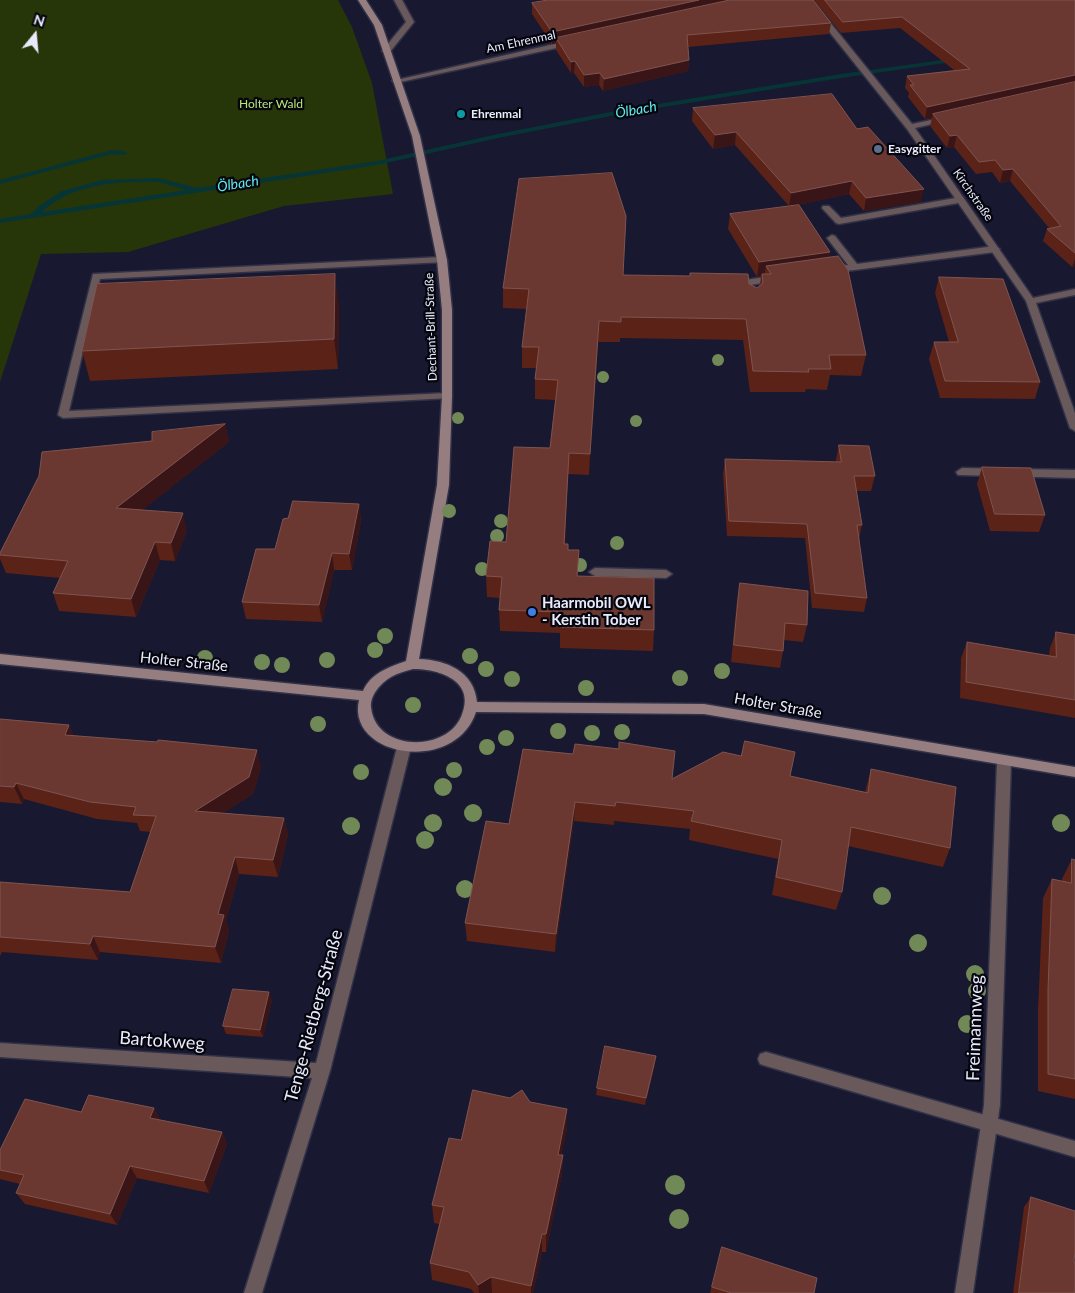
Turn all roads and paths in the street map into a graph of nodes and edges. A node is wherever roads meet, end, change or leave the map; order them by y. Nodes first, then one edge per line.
1 (362, 0) edge
2 (398, 0) edge
3 (808, 0) edge
4 (579, 41) edge
5 (386, 51) junction
6 (396, 80) junction
7 (958, 116) edge
8 (910, 127) junction
9 (961, 200) junction
10 (826, 208) dead end
11 (832, 238) dead end
12 (995, 249) junction
13 (442, 260) junction
14 (856, 267) junction
15 (822, 272) edge
16 (787, 277) edge
17 (720, 287) edge
18 (1075, 292) edge
19 (1031, 301) junction
20 (448, 396) junction
21 (1075, 428) edge
22 (962, 472) dead end
23 (1075, 474) edge
24 (595, 572) dead end
25 (666, 574) dead end
26 (0, 659) edge
27 (412, 664) junction
28 (365, 696) junction
29 (472, 707) junction
30 (404, 747) junction
31 (1004, 762) junction
32 (1075, 772) edge
33 (0, 1050) edge
34 (766, 1059) dead end
35 (322, 1071) junction
36 (989, 1124) junction
37 (1075, 1149) edge
38 (253, 1293) edge
39 (964, 1293) edge

1 - 5 street, Dechant-Brill-Straße
2 - 5 street
3 - 8 street, Kirchstraße
4 - 6 street, Am Ehrenmal
5 - 6 street, Dechant-Brill-Straße
6 - 13 street, Dechant-Brill-Straße
7 - 8 street
8 - 9 street, Kirchstraße
9 - 10 street
9 - 12 street, Kirchstraße
11 - 14 street
12 - 14 street
12 - 19 street, Kirchstraße
13 - 20 street, Dechant-Brill-Straße
13 - 20 street
14 - 15 street
16 - 17 street
18 - 19 street
19 - 21 street, Kirchstraße
20 - 27 street, Dechant-Brill-Straße
22 - 23 street
24 - 25 street
26 - 28 street, Holter Straße
27 - 28 street
27 - 29 street
28 - 30 street
29 - 30 street
29 - 31 street, Holter Straße
30 - 35 street, Tenge-Rietberg-Straße
31 - 32 street, Holter Straße
31 - 36 street, Freimannweg
33 - 35 street, Bartokweg
34 - 36 street
35 - 38 street, Tenge-Rietberg-Straße
36 - 37 street
36 - 39 street, Freimannweg

